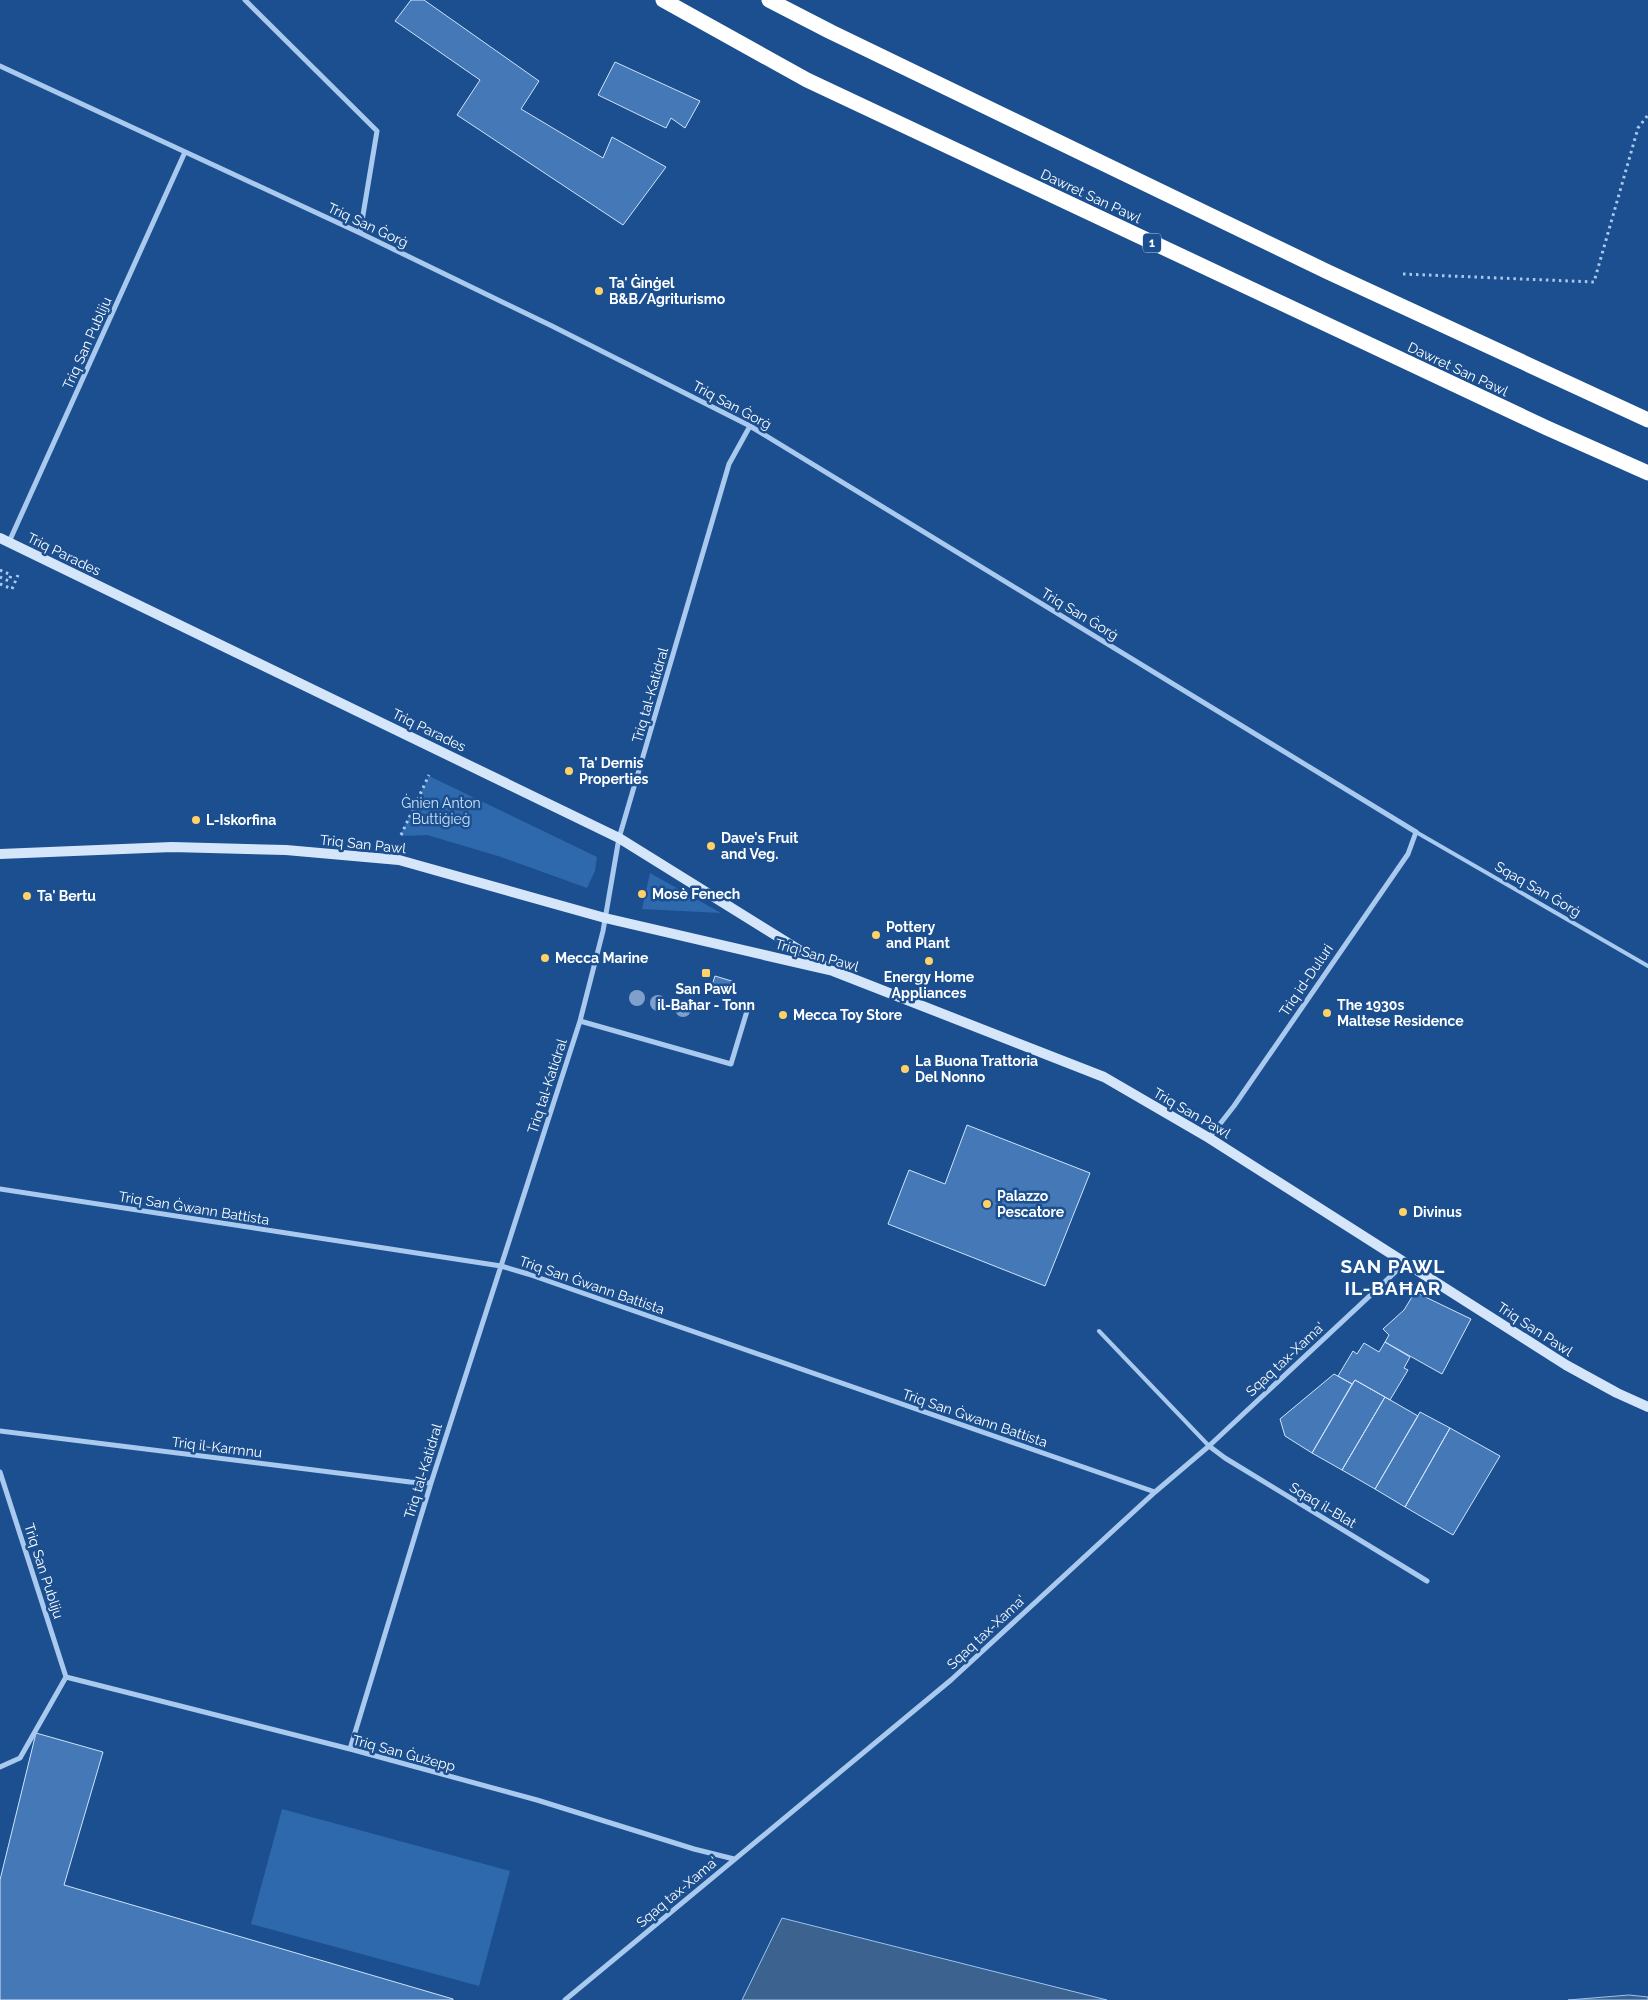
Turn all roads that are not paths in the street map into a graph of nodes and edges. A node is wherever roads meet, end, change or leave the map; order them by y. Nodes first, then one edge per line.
1 (245, 0) edge
2 (663, 0) edge
3 (770, 0) edge
4 (0, 66) edge
5 (185, 152) junction
6 (360, 233) junction
7 (1648, 420) edge
8 (750, 426) junction
9 (1648, 473) edge
10 (4, 540) edge
11 (1416, 832) junction
12 (620, 838) junction
13 (0, 854) edge
14 (605, 918) junction
15 (1648, 966) edge
16 (833, 971) junction
17 (747, 1011) dead end
18 (580, 1021) junction
19 (1209, 1138) junction
20 (0, 1189) edge
21 (1406, 1262) junction
22 (501, 1266) junction
23 (1099, 1331) dead end
24 (1648, 1407) edge
25 (0, 1431) edge
26 (1209, 1446) junction
27 (0, 1472) edge
28 (431, 1482) junction
29 (1155, 1492) junction
30 (1427, 1581) dead end
31 (66, 1677) junction
32 (350, 1750) junction
33 (0, 1767) edge
34 (734, 1859) junction
35 (566, 2000) edge

1 - 6 street
2 - 9 highway, Dawret San Pawl / 1
3 - 7 highway
4 - 5 street, Triq San Ġorġ
5 - 6 street, Triq San Ġorġ
5 - 10 street, Triq San Publiju
6 - 8 street, Triq San Ġorġ
8 - 11 street, Triq San Ġorġ
8 - 12 street, Triq tal-Katidral
10 - 12 street, Triq Parades
11 - 15 lane, Sqaq San Ġorġ
11 - 19 street, Triq id-Duluri
12 - 14 street, Triq tal-Katidral
12 - 16 street, Triq Parades
13 - 14 street, Triq San Pawl
14 - 16 street, Triq San Pawl
14 - 18 street, Triq tal-Katidral
16 - 19 street, Triq San Pawl
17 - 18 street
18 - 22 street, Triq tal-Katidral
19 - 21 street, Triq San Pawl
20 - 22 street, Triq San Ġwann Battista
21 - 24 street, Triq San Pawl
21 - 26 street, Sqaq tax-Xama'
22 - 28 street, Triq tal-Katidral
22 - 29 street, Triq San Ġwann Battista
23 - 26 lane
25 - 28 street, Triq il-Karmnu
26 - 29 street, Sqaq tax-Xama'
26 - 30 street, Sqaq il-Blat
27 - 31 street, Triq San Publiju
28 - 32 street, Triq tal-Katidral
29 - 34 street, Sqaq tax-Xama'
31 - 32 street, Triq San Ġużepp
31 - 33 street
32 - 34 street, Triq San Ġużepp
34 - 35 street, Sqaq tax-Xama'

